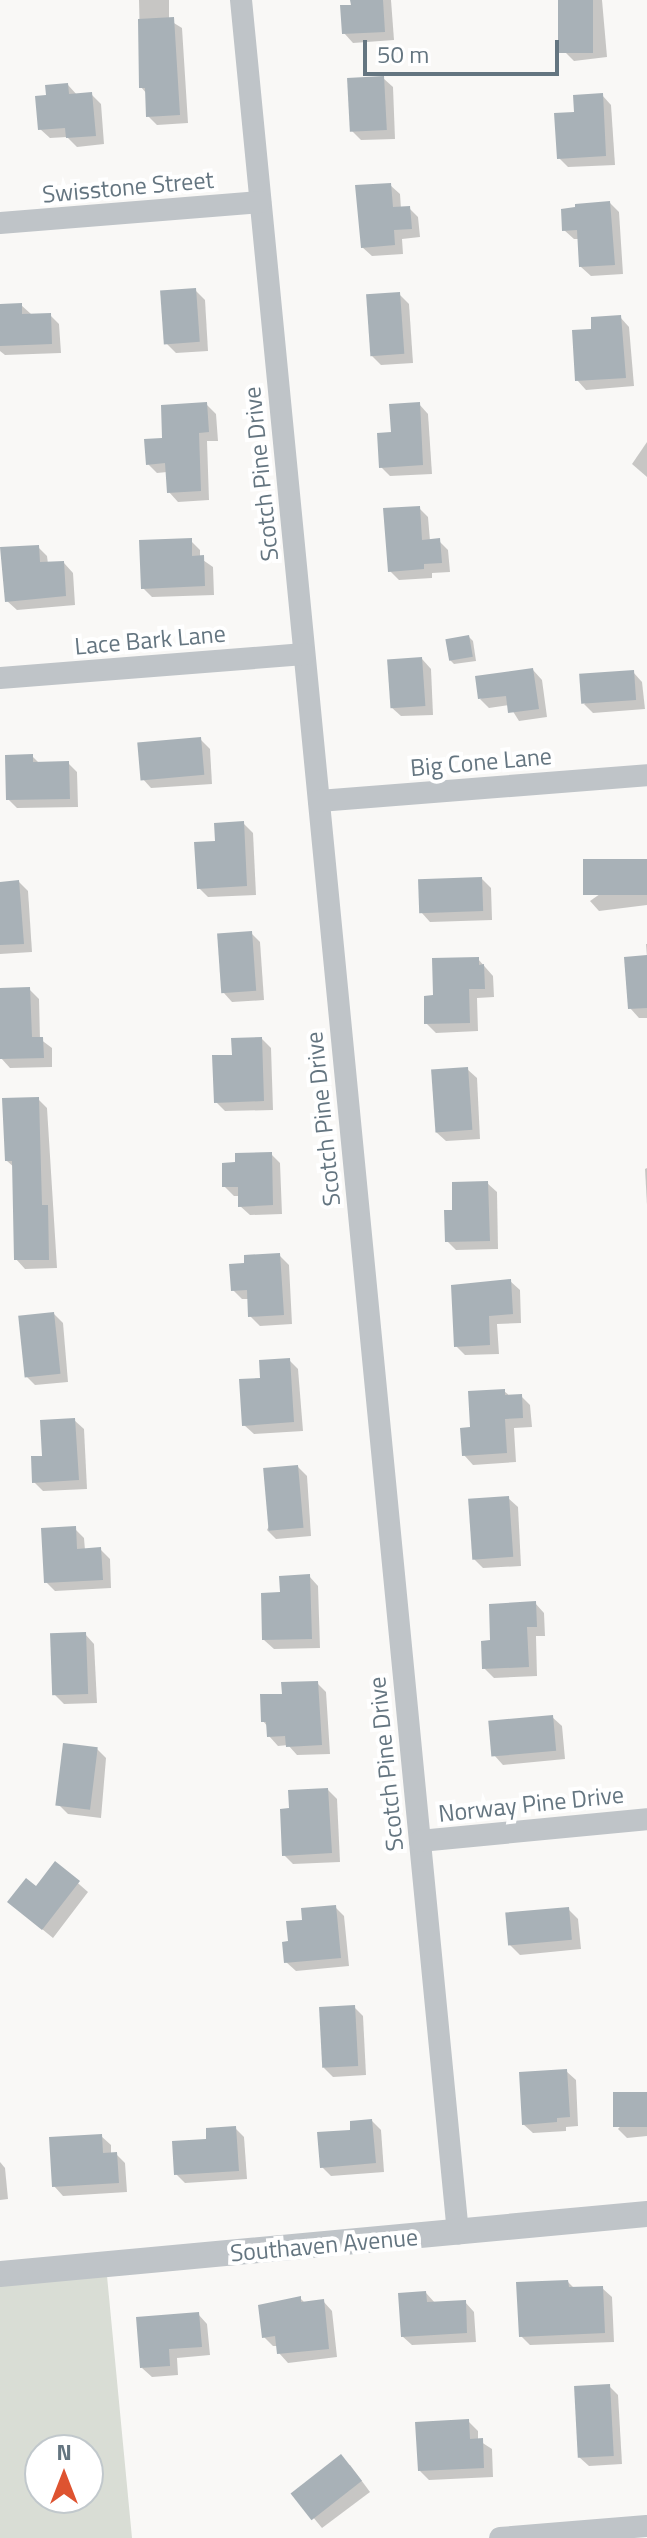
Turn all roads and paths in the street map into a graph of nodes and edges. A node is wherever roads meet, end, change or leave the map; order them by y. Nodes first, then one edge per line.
1 (241, 0) edge
2 (260, 202) junction
3 (0, 223) edge
4 (304, 654) junction
5 (0, 678) edge
6 (647, 775) edge
7 (319, 801) junction
8 (647, 1819) edge
9 (420, 1841) junction
10 (647, 2214) edge
11 (458, 2233) junction
12 (0, 2274) edge
13 (647, 2526) edge
14 (500, 2538) edge

1 - 2 street, Scotch Pine Drive
2 - 3 street, Swisstone Street
2 - 4 street, Scotch Pine Drive
4 - 5 street, Lace Bark Lane
4 - 7 street, Scotch Pine Drive
6 - 7 street, Big Cone Lane
7 - 9 street, Scotch Pine Drive
8 - 9 street, Norway Pine Drive
9 - 11 street, Scotch Pine Drive
10 - 11 street, Southaven Avenue
11 - 12 street, Southaven Avenue
13 - 14 street

